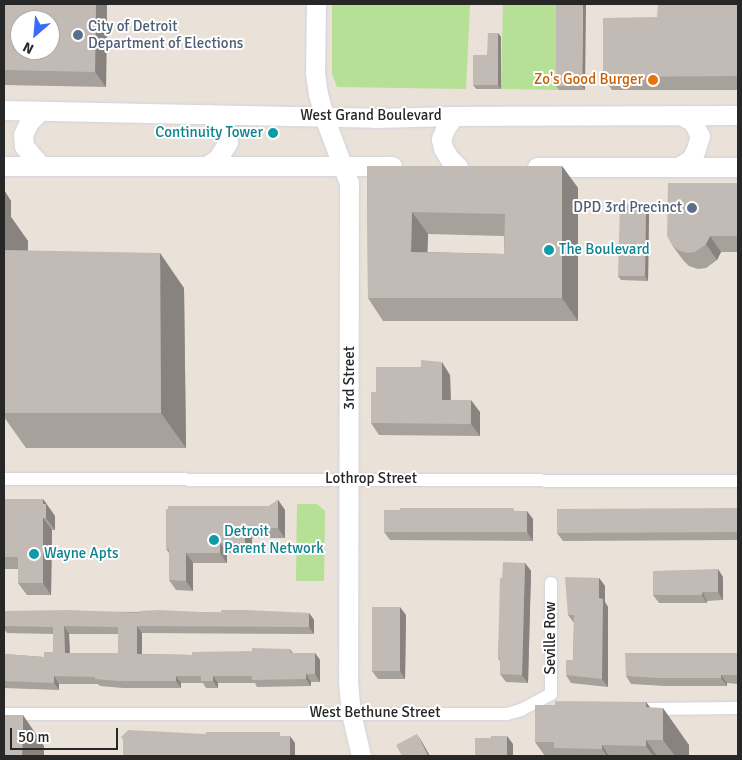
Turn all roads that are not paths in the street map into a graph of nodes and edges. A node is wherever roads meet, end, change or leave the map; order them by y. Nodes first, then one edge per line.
1 (316, 4) edge
2 (4, 110) edge
3 (40, 111) junction
4 (208, 114) junction
5 (454, 116) junction
6 (681, 116) junction
7 (738, 116) edge
8 (324, 117) junction
9 (4, 166) edge
10 (41, 166) junction
11 (207, 166) junction
12 (345, 166) junction
13 (458, 167) junction
14 (477, 167) edge
15 (514, 167) edge
16 (678, 167) junction
17 (738, 167) edge
18 (4, 479) edge
19 (350, 479) junction
20 (738, 481) edge
21 (552, 583) dead end
22 (551, 694) junction
23 (564, 702) edge
24 (738, 708) edge
25 (631, 709) edge
26 (351, 713) junction
27 (4, 714) edge
28 (361, 756) edge

1 - 8 main road, 3rd Street
2 - 3 main road, West Grand Boulevard
3 - 4 main road, West Grand Boulevard
3 - 10 main road
4 - 8 main road, West Grand Boulevard
4 - 11 main road
5 - 6 main road, West Grand Boulevard
5 - 8 main road, West Grand Boulevard
5 - 13 main road
6 - 7 main road, West Grand Boulevard
6 - 16 main road
8 - 12 main road, 3rd Street
9 - 10 main road
10 - 11 main road
11 - 12 main road
12 - 13 main road
12 - 19 main road, 3rd Street
13 - 14 main road
15 - 16 main road
16 - 17 main road
18 - 19 street, Lothrop Street
19 - 20 street, Lothrop Street
19 - 26 main road, 3rd Street
21 - 22 street, Seville Row
22 - 23 street
22 - 26 street, West Bethune Street
24 - 25 street
26 - 27 street, West Bethune Street
26 - 28 main road, 3rd Street

